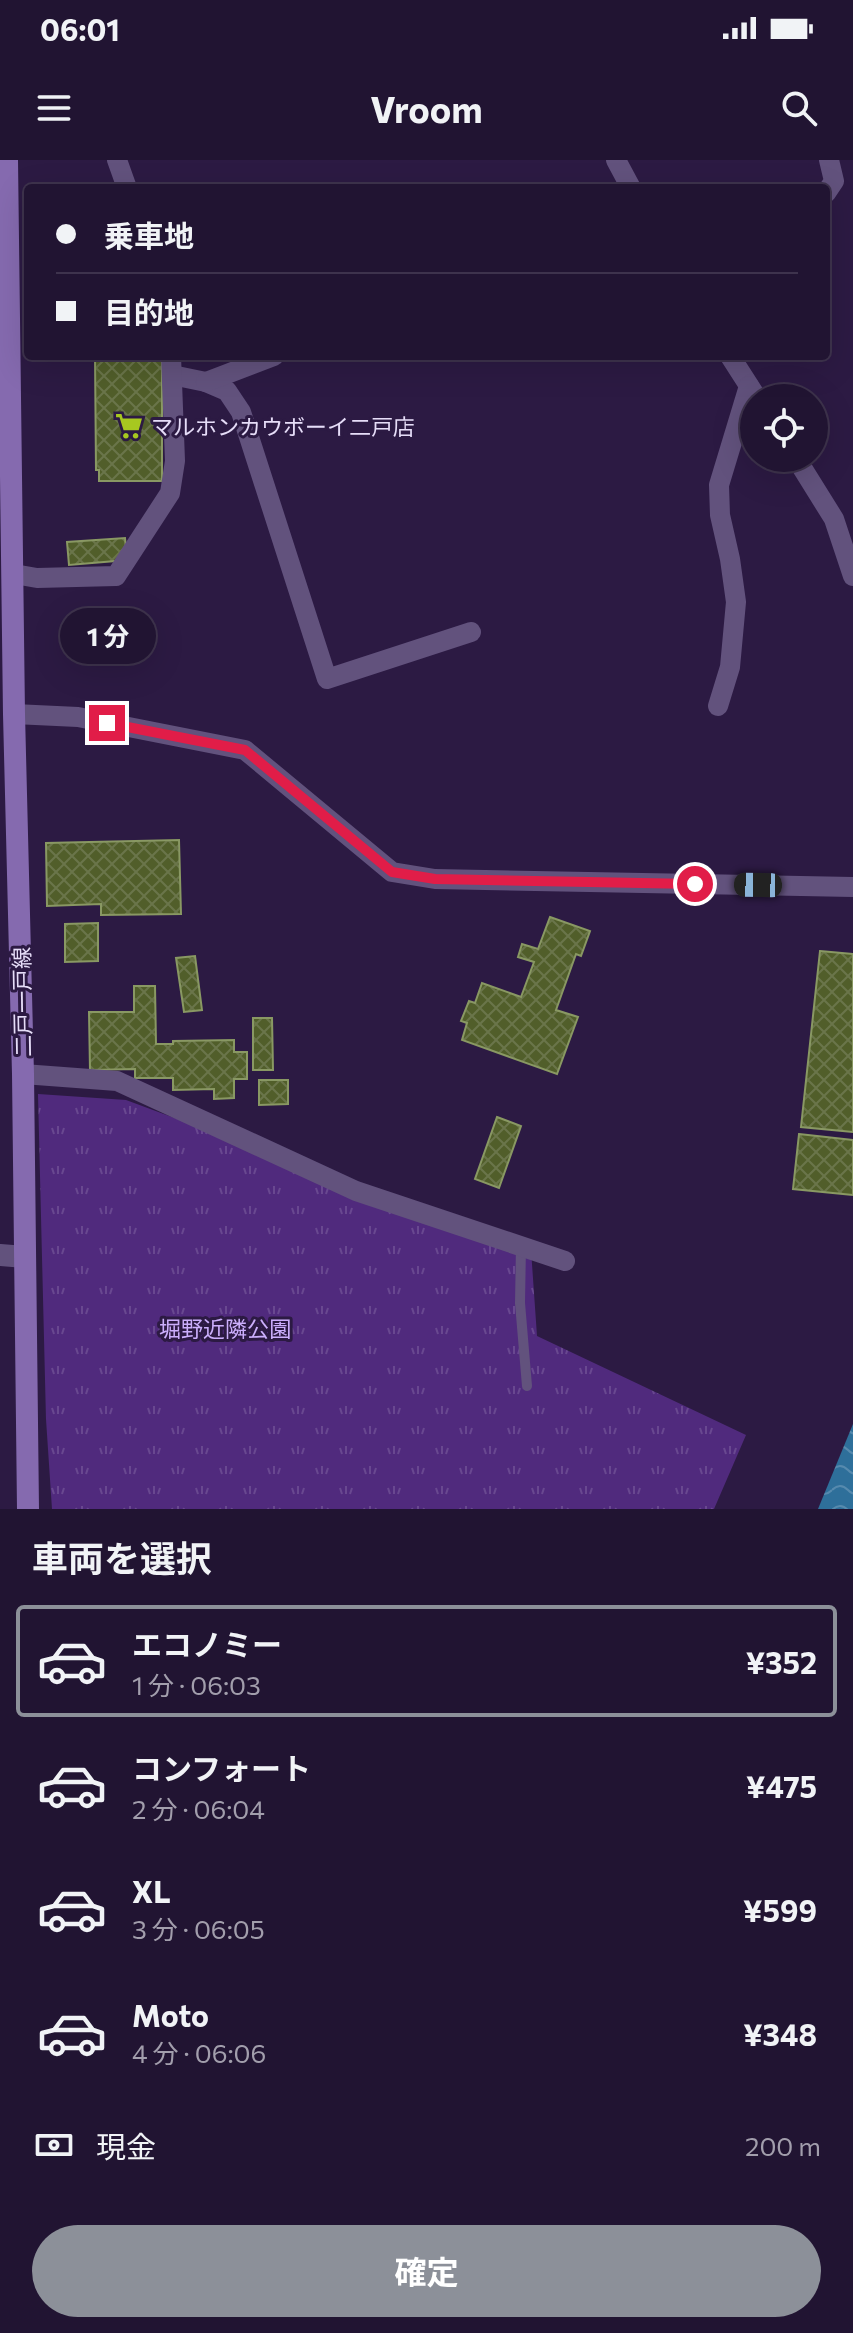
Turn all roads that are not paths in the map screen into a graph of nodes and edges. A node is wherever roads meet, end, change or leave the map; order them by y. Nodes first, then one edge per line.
1 (7, 160) edge
2 (117, 160) edge
3 (616, 160) edge
4 (829, 160) edge
5 (126, 184) edge
6 (629, 184) edge
7 (830, 187) edge
8 (264, 360) edge
9 (733, 360) edge
10 (171, 366) edge
11 (206, 382) junction
12 (748, 384) edge
13 (740, 428) edge
14 (805, 472) edge
15 (14, 574) junction
16 (853, 576) edge
17 (471, 632) dead end
18 (718, 706) dead end
19 (14, 714) junction
20 (853, 887) edge
21 (23, 1074) junction
22 (521, 1246) junction
23 (0, 1255) edge
24 (25, 1257) junction
25 (565, 1261) dead end
26 (527, 1386) dead end
27 (28, 1509) edge

1 - 15 main road, 二戸一戸線
2 - 5 street
3 - 6 street
4 - 7 street
8 - 11 street
9 - 12 street
10 - 11 street
10 - 15 street
11 - 17 street
13 - 18 street
14 - 16 street
15 - 19 main road, 二戸一戸線
19 - 20 street
19 - 21 main road, 二戸一戸線
21 - 22 street
21 - 24 main road, 二戸一戸線
22 - 25 street
22 - 26 lane
23 - 24 street
24 - 27 main road, 二戸一戸線

